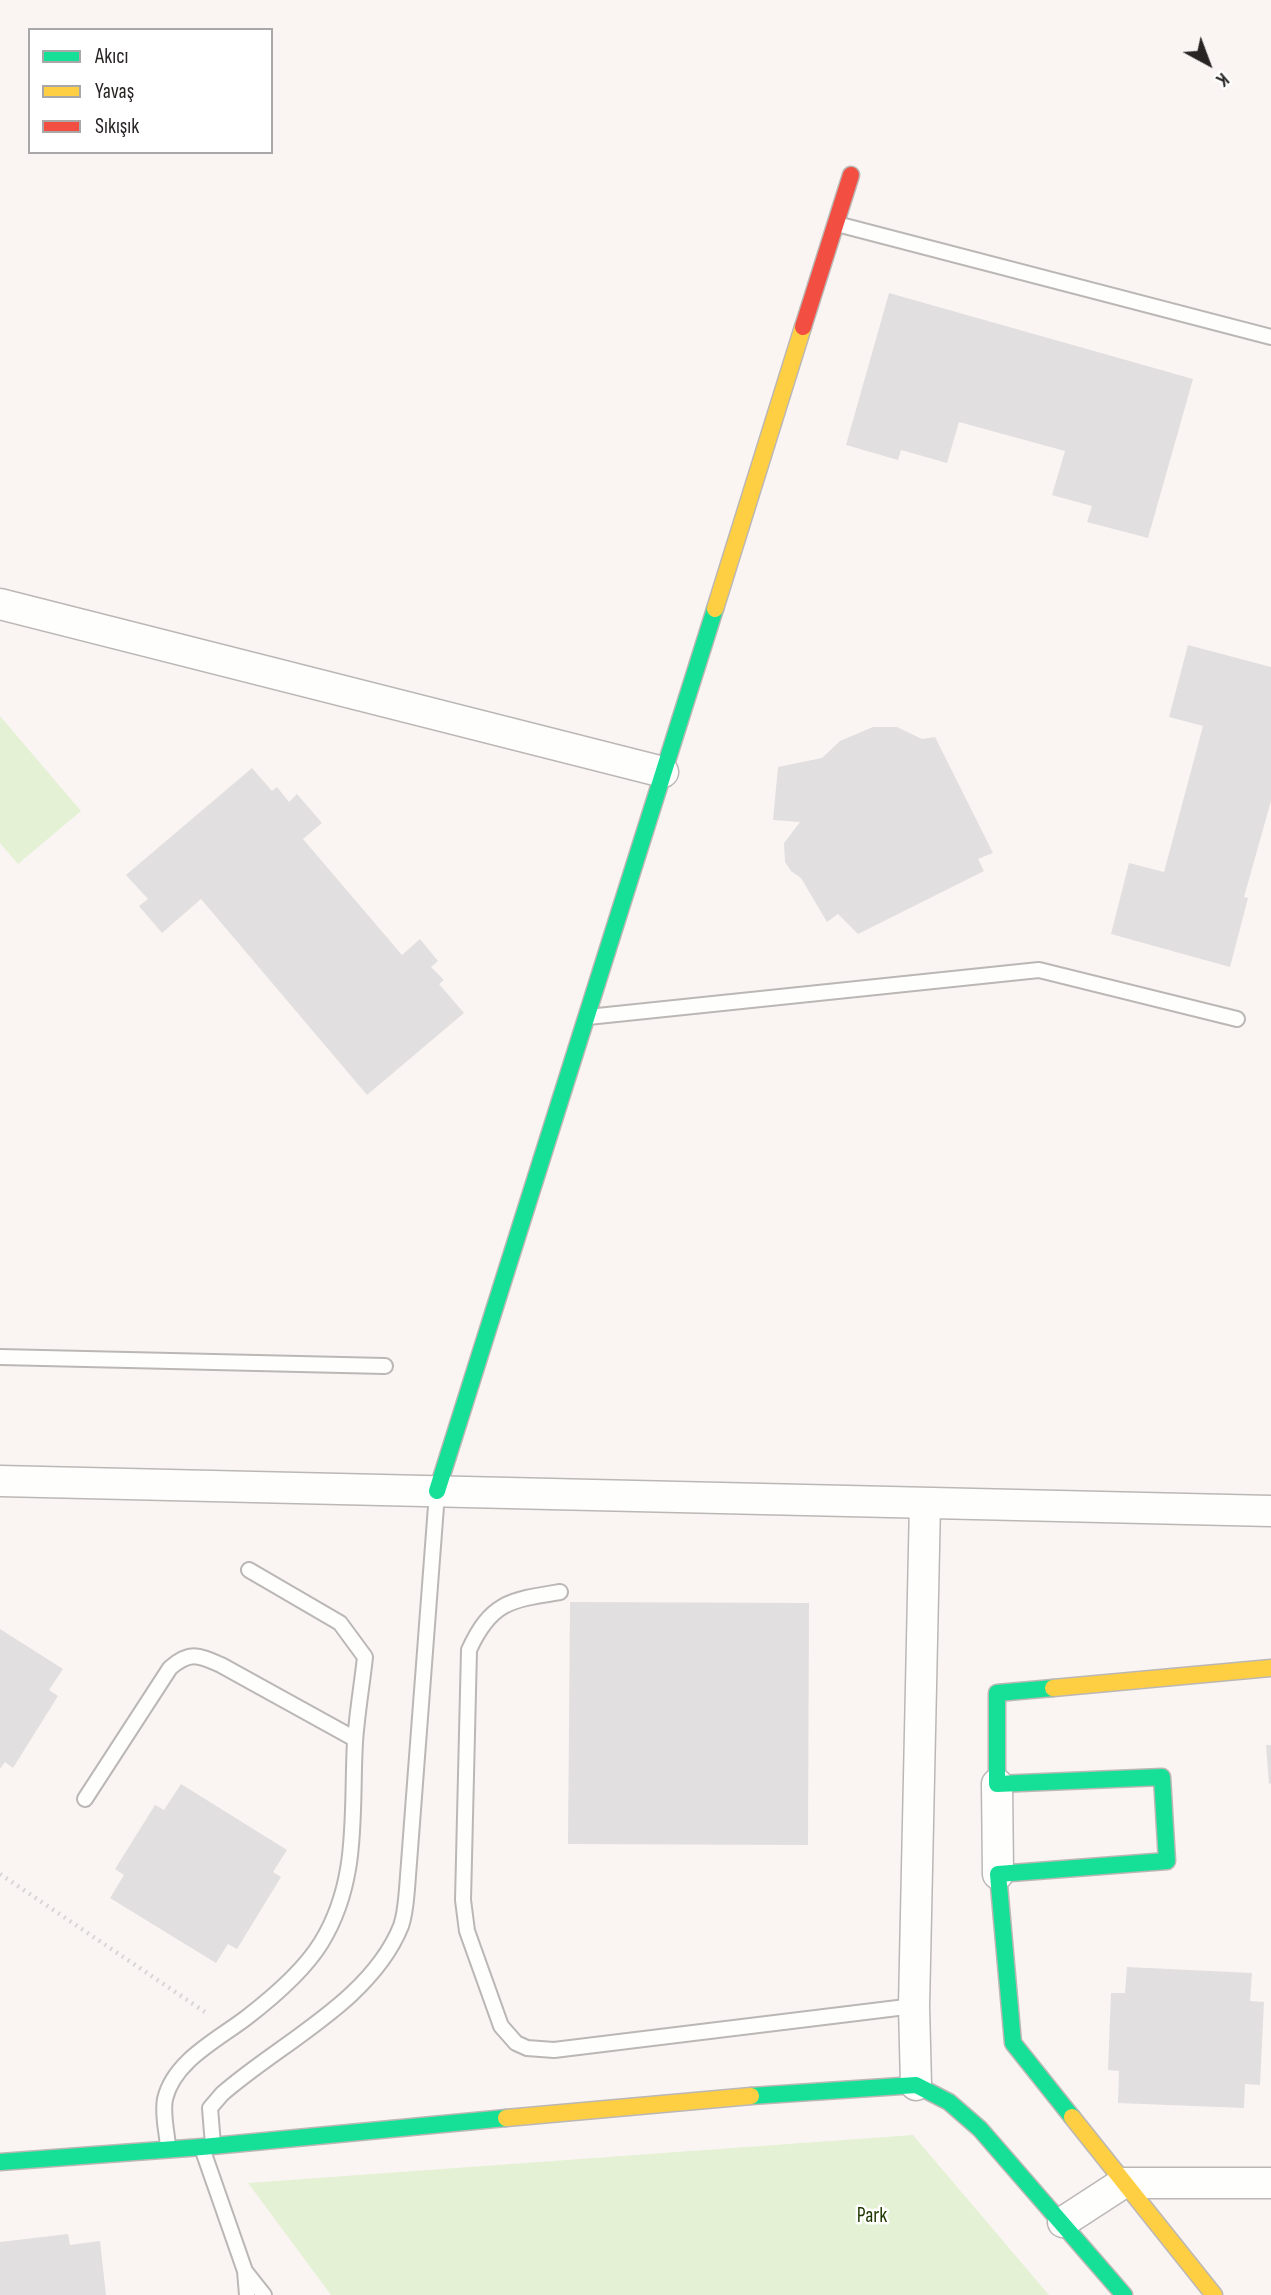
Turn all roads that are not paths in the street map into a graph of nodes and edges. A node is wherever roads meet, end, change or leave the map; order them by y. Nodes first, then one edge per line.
1 (851, 175) dead end
2 (836, 223) junction
3 (1271, 337) edge
4 (0, 604) edge
5 (663, 772) junction
6 (586, 1017) junction
7 (1237, 1019) dead end
8 (0, 1357) edge
9 (385, 1366) dead end
10 (0, 1481) edge
11 (438, 1491) junction
12 (925, 1503) junction
13 (1271, 1510) edge
14 (249, 1570) dead end
15 (560, 1592) dead end
16 (1271, 1668) edge
17 (355, 1739) junction
18 (996, 1784) junction
19 (85, 1799) dead end
20 (998, 1874) junction
21 (914, 2006) junction
22 (916, 2085) junction
23 (207, 2146) junction
24 (168, 2149) junction
25 (0, 2162) edge
26 (1123, 2183) junction
27 (1271, 2183) edge
28 (1063, 2222) junction
29 (245, 2271) junction
30 (247, 2295) edge
31 (264, 2295) edge
32 (1124, 2295) edge
33 (1214, 2295) edge

1 - 2 street
2 - 3 lane
2 - 5 street
4 - 5 street
5 - 6 street
6 - 7 lane
6 - 11 street
8 - 9 lane
10 - 11 street
11 - 12 street
11 - 23 lane
12 - 13 street
12 - 21 street
14 - 17 lane
15 - 21 lane
16 - 18 street
17 - 19 lane
17 - 24 lane
18 - 20 street
18 - 20 street
20 - 26 street
21 - 22 street
22 - 23 street
22 - 28 street
23 - 24 street
23 - 29 lane
24 - 25 street
26 - 27 street
26 - 28 street
26 - 33 street
28 - 32 street
29 - 30 lane
29 - 31 lane

